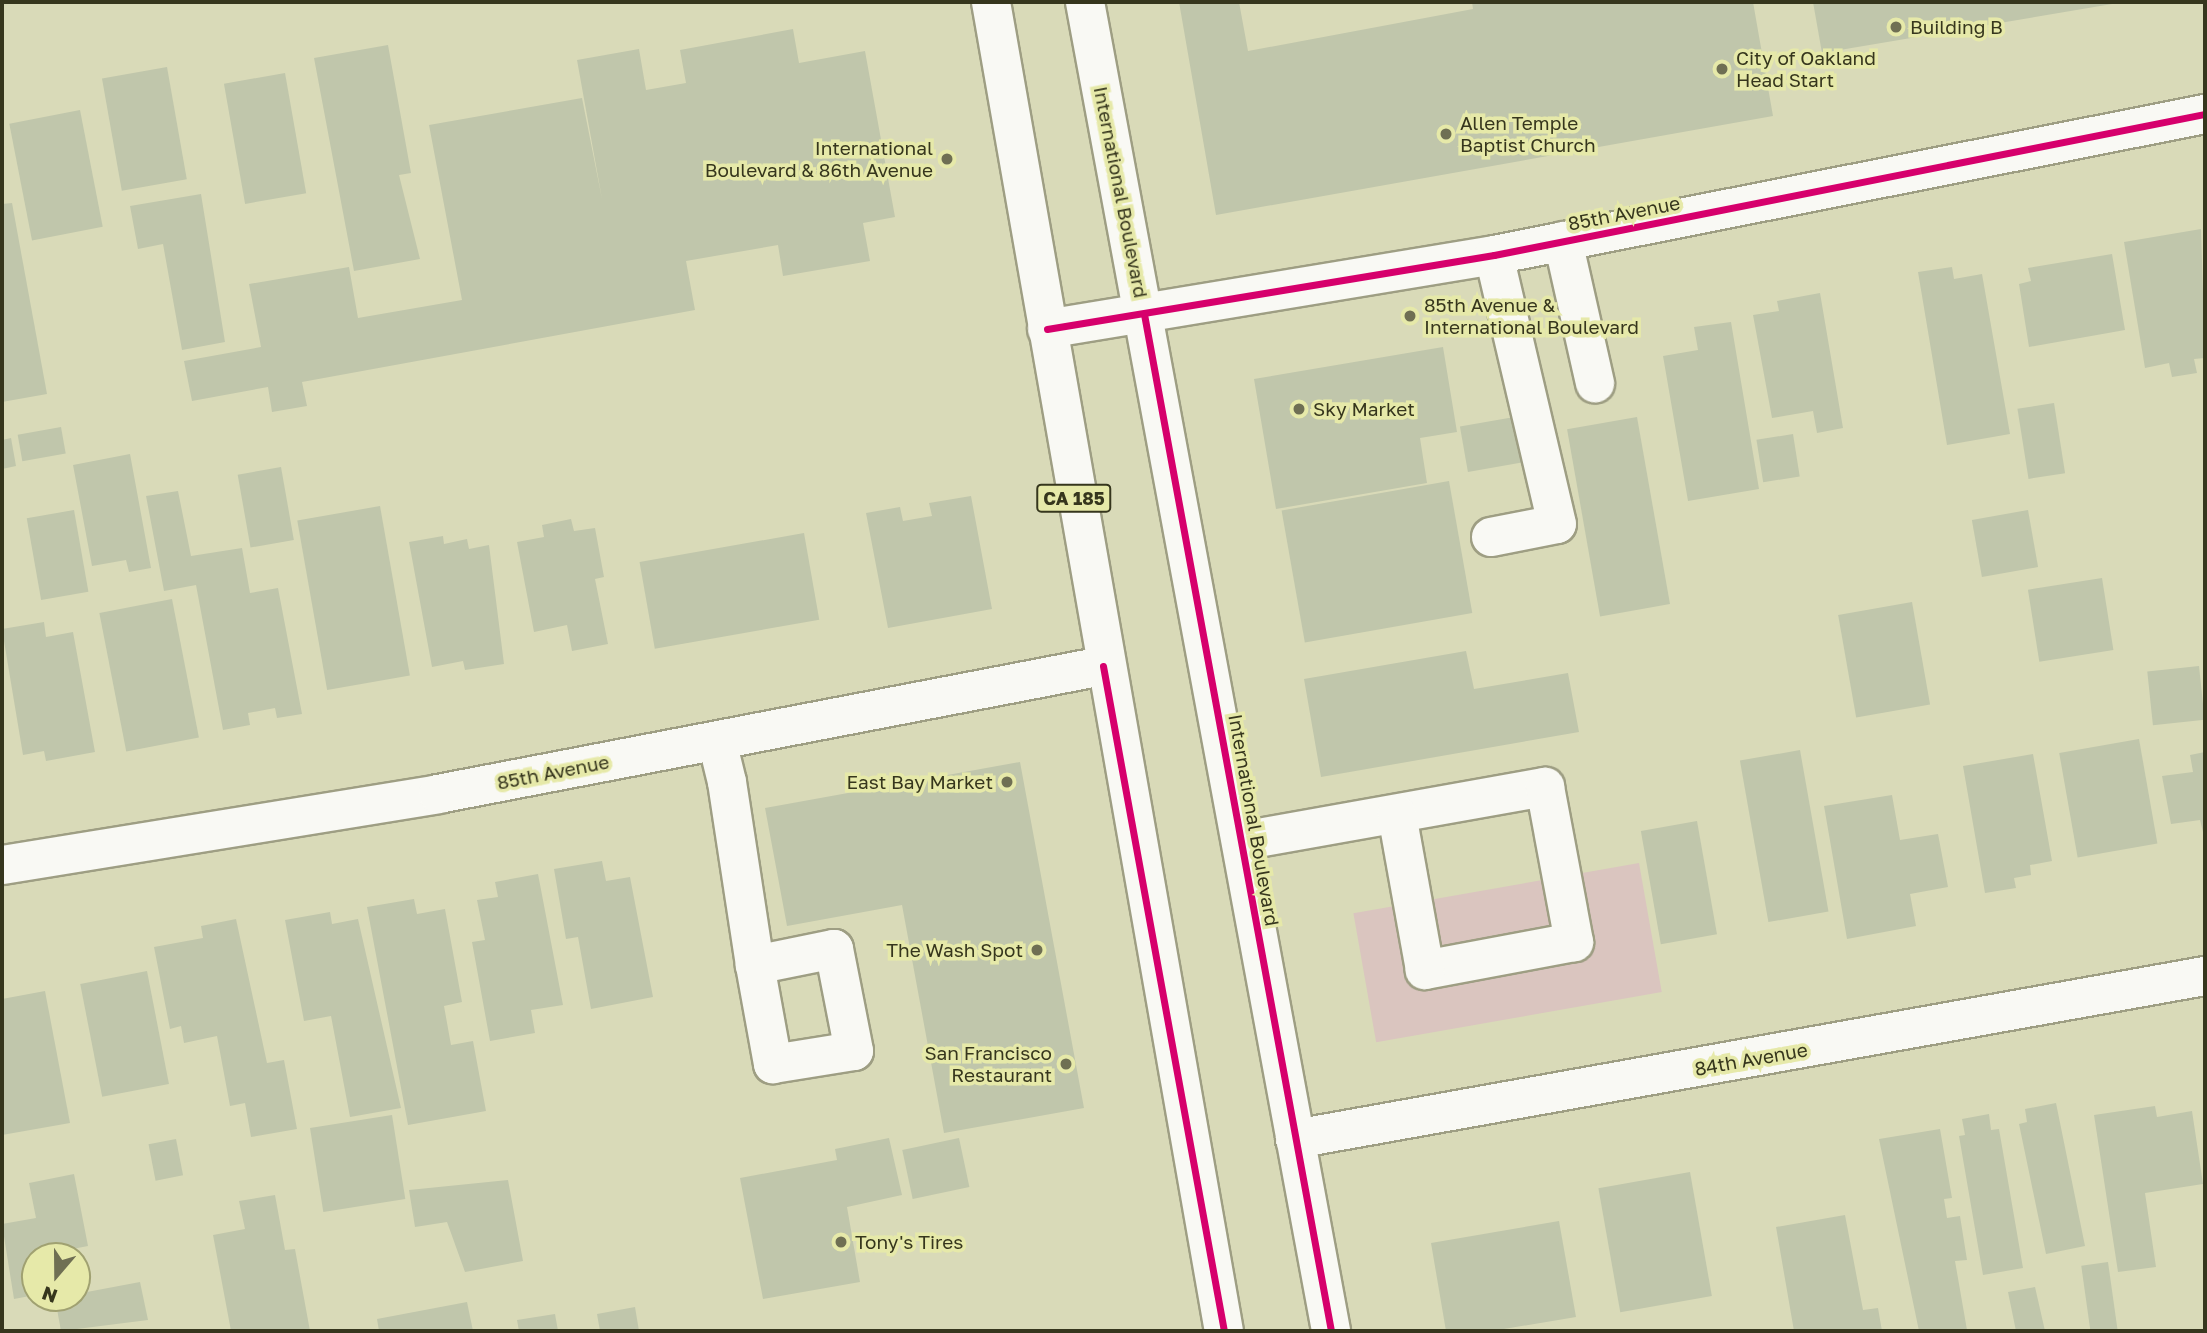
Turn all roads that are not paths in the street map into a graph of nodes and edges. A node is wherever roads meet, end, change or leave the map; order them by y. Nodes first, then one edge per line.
1 (991, 2) edge
2 (1085, 2) edge
3 (2205, 114) edge
4 (1563, 241) junction
5 (1494, 255) junction
6 (1144, 314) junction
7 (1047, 329) junction
8 (1595, 383) dead end
9 (1491, 537) dead end
10 (1103, 666) junction
11 (718, 741) junction
12 (1397, 815) junction
13 (1241, 841) junction
14 (2, 864) edge
15 (755, 965) dead end
16 (2205, 976) edge
17 (1295, 1139) junction
18 (1224, 1331) edge
19 (1331, 1331) edge

1 - 7 street, CA 185
2 - 6 street, International Boulevard
3 - 4 street, 85th Avenue
4 - 5 street, 85th Avenue
4 - 8 street
5 - 6 street, 85th Avenue
5 - 9 street
6 - 7 street, 85th Avenue
6 - 13 street, International Boulevard
7 - 10 street, CA 185
10 - 11 street, 85th Avenue
10 - 18 street, CA 185
11 - 14 street, 85th Avenue
11 - 15 street
12 - 12 street
12 - 13 street
13 - 17 street, International Boulevard
16 - 17 street, 84th Avenue
17 - 19 street, International Boulevard

